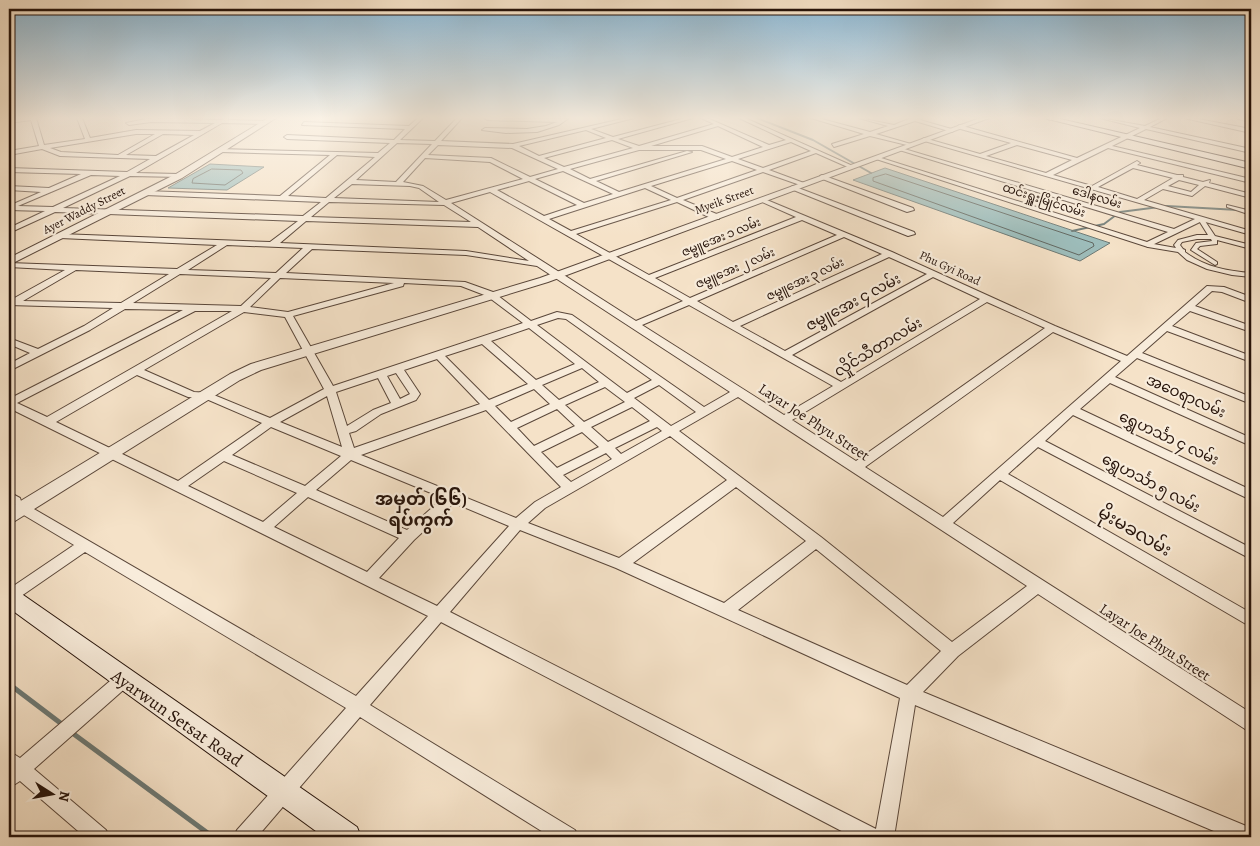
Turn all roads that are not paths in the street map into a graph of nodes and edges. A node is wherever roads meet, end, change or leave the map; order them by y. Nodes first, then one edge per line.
1 (137, 157) edge
2 (208, 157) edge
3 (331, 157) edge
4 (377, 157) edge
5 (421, 157) edge
6 (448, 157) edge
7 (542, 157) edge
8 (604, 157) edge
9 (670, 157) edge
10 (728, 157) edge
11 (737, 157) edge
12 (798, 157) edge
13 (831, 157) edge
14 (927, 157) edge
15 (985, 157) edge
16 (1069, 157) edge
17 (1083, 157) edge
18 (1147, 157) edge
19 (1155, 157) edge
20 (1216, 157) edge
21 (158, 158) joint
22 (876, 158) joint
23 (732, 159) junction
24 (1078, 160) junction
25 (1132, 166) junction
26 (1251, 166) edge
27 (852, 167) junction
28 (565, 168) junction
29 (9, 170) edge
30 (762, 170) junction
31 (91, 173) junction
32 (129, 174) junction
33 (1047, 175) junction
34 (1218, 175) junction
35 (179, 176) junction
36 (822, 177) junction
37 (1178, 177) junction
38 (530, 178) junction
39 (590, 181) junction
40 (1251, 181) edge
41 (350, 182) junction
42 (398, 183) junction
43 (802, 184) junction
44 (1204, 184) junction
45 (645, 186) junction
46 (1162, 187) junction
47 (9, 188) edge
48 (793, 188) junction
49 (1092, 188) junction
50 (490, 189) junction
51 (51, 190) junction
52 (145, 193) junction
53 (618, 194) junction
54 (1251, 196) edge
55 (281, 199) junction
56 (677, 200) junction
57 (762, 200) junction
58 (328, 201) junction
59 (1138, 201) junction
60 (444, 203) junction
61 (584, 206) junction
62 (1229, 206) dead end
63 (9, 208) edge
64 (55, 210) junction
65 (910, 210) dead end
66 (108, 212) junction
67 (1251, 213) edge
68 (716, 217) junction
69 (802, 218) junction
70 (542, 219) junction
71 (1201, 219) junction
72 (304, 220) junction
73 (479, 225) junction
74 (9, 231) edge
75 (1175, 232) junction
76 (1251, 233) edge
77 (570, 234) junction
78 (911, 234) dead end
79 (843, 235) junction
80 (60, 236) junction
81 (1215, 240) junction
82 (227, 242) junction
83 (273, 244) junction
84 (1148, 245) junction
85 (310, 246) junction
86 (1251, 247) edge
87 (1179, 250) junction
88 (1196, 252) junction
89 (1251, 252) edge
90 (889, 254) junction
91 (610, 256) junction
92 (9, 263) edge
93 (539, 265) junction
94 (74, 268) junction
95 (1239, 268) junction
96 (1251, 269) edge
97 (180, 272) junction
98 (556, 274) junction
99 (933, 274) junction
100 (1248, 275) edge
101 (279, 276) junction
102 (649, 278) junction
103 (411, 281) junction
104 (1251, 284) edge
105 (492, 295) junction
106 (986, 299) junction
107 (690, 300) junction
108 (1251, 300) edge
109 (10, 304) edge
110 (125, 306) junction
111 (194, 307) junction
112 (1188, 307) junction
113 (243, 309) junction
114 (288, 315) junction
115 (528, 324) junction
116 (637, 324) junction
117 (732, 326) junction
118 (1165, 327) junction
119 (1052, 328) junction
120 (1251, 329) edge
121 (484, 340) junction
122 (9, 341) edge
123 (307, 349) junction
124 (39, 353) junction
125 (786, 354) junction
126 (438, 355) junction
127 (1131, 357) junction
128 (1251, 360) edge
129 (581, 365) junction
130 (9, 368) edge
131 (398, 369) junction
132 (138, 372) junction
133 (381, 374) junction
134 (1108, 378) junction
135 (659, 381) junction
136 (605, 383) junction
137 (535, 384) junction
138 (842, 386) junction
139 (330, 390) junction
140 (739, 392) junction
141 (198, 395) junction
142 (628, 401) junction
143 (1251, 401) edge
144 (9, 404) edge
145 (397, 404) junction
146 (488, 405) junction
147 (556, 405) junction
148 (1072, 410) junction
149 (704, 412) junction
150 (784, 420) junction
151 (47, 422) junction
152 (269, 423) junction
153 (509, 427) junction
154 (582, 427) junction
155 (663, 427) junction
156 (342, 431) junction
157 (1036, 442) junction
158 (1251, 442) edge
159 (607, 448) junction
160 (106, 451) junction
161 (533, 451) junction
162 (350, 454) junction
163 (222, 455) junction
164 (621, 460) junction
165 (856, 467) junction
166 (555, 474) junction
167 (999, 474) junction
168 (735, 481) junction
169 (178, 487) junction
170 (569, 488) junction
171 (305, 492) junction
172 (1251, 495) edge
173 (452, 497) junction
174 (14, 503) edge
175 (9, 516) edge
176 (518, 524) junction
177 (943, 524) junction
178 (263, 529) junction
179 (409, 536) junction
180 (816, 541) junction
181 (85, 545) junction
182 (1251, 554) edge
183 (621, 564) junction
184 (368, 580) junction
185 (1039, 585) junction
186 (9, 596) edge
187 (726, 610) junction
188 (440, 615) junction
189 (1251, 621) edge
190 (952, 651) junction
191 (123, 680) junction
192 (909, 694) junction
193 (359, 707) junction
194 (1251, 723) edge
195 (13, 769) edge
196 (283, 792) junction
197 (99, 837) edge
198 (244, 837) edge
199 (347, 837) edge
200 (568, 837) edge
201 (872, 837) edge
202 (884, 837) edge
203 (1250, 837) edge

1 - 21 street
2 - 35 street, Ayer Waddy Street
3 - 55 street
4 - 41 street
5 - 42 street
6 - 38 street
7 - 28 street
8 - 28 street
9 - 39 street
10 - 23 street
11 - 23 street
12 - 30 street
13 - 27 street
14 - 75 street, ဒေါနလမ်း
15 - 33 street
16 - 24 street
17 - 24 street
18 - 25 street
19 - 34 street
20 - 26 main road
21 - 32 street
22 - 27 street, Myeik Street
22 - 84 street, ထင်းရှူးမြိုင်လမ်း
23 - 30 street
23 - 45 street
24 - 33 street
25 - 37 street
25 - 49 street
27 - 36 street, Myeik Street
28 - 38 street
28 - 39 street
29 - 31 street
30 - 43 street
30 - 56 street
31 - 32 street
31 - 51 street
32 - 35 street
32 - 64 street
33 - 49 street
34 - 37 street
34 - 40 street
34 - 44 street
35 - 52 street, Ayer Waddy Street
36 - 43 street, Myeik Street
36 - 65 street
37 - 44 street
37 - 46 street
38 - 50 street
38 - 61 street
39 - 53 street
41 - 42 street, Layar Joe Phyu Street
41 - 58 street
42 - 60 street, Layar Joe Phyu Street
43 - 48 street, Myeik Street
44 - 46 street
44 - 54 street
45 - 53 street
45 - 56 street
46 - 59 street
47 - 51 street
48 - 57 street, Myeik Street
48 - 78 street
49 - 59 street
50 - 60 street
50 - 70 street
51 - 63 street
52 - 55 street
52 - 66 street, Ayer Waddy Street
53 - 61 street
55 - 58 street
56 - 68 street
56 - 77 street
57 - 68 street, Myeik Street
57 - 69 street, Phu Gyi Road
58 - 60 street
58 - 72 street
59 - 71 street
60 - 73 street, Layar Joe Phyu Street
61 - 70 street
62 - 67 street
63 - 64 street
64 - 66 street
64 - 74 street
66 - 72 street
66 - 80 street, Ayer Waddy Street
68 - 91 street, Myeik Street
69 - 79 street, Phu Gyi Road
69 - 102 street, ဇမ္ဗူအေး ၁ လမ်း
70 - 77 street
71 - 75 street
71 - 76 street
71 - 81 street
72 - 73 street
72 - 83 street
73 - 93 street, Layar Joe Phyu Street
75 - 84 street
77 - 91 street
79 - 90 street, Phu Gyi Road
79 - 107 street, ဇမ္ဗူအေး ၂ လမ်း
80 - 82 street
80 - 92 street, Ayer Waddy Street
81 - 86 street
81 - 87 street
81 - 88 street
81 - 89 street
82 - 83 street
82 - 97 street
83 - 85 street
84 - 87 street
85 - 93 street
85 - 101 street
87 - 88 street
87 - 100 street
88 - 95 street
90 - 99 street, Phu Gyi Road
90 - 117 street, ဇမ္ဗူအေး ၃ လမ်း
91 - 98 street, Myeik Street
91 - 102 street
92 - 94 street
93 - 98 street, Layar Joe Phyu Street
94 - 97 street
94 - 109 street
95 - 96 street
95 - 100 street
97 - 101 street
97 - 110 street
98 - 105 street, Myeik Street
98 - 116 street, Layar Joe Phyu Street
99 - 106 street, Phu Gyi Road
99 - 125 street, ဇမ္ဗူအေး ၄ လမ်း
100 - 104 street
101 - 103 street
101 - 113 street
102 - 107 street
103 - 105 street
103 - 114 street
105 - 115 street
105 - 123 street, Myeik Street
106 - 119 street, Phu Gyi Road
106 - 138 street, လှိုင်သီတာလမ်း
107 - 116 street, ဇမ္ဗူအေး ၂ လမ်း
107 - 117 street
108 - 112 street
109 - 110 street
110 - 111 street
110 - 124 street
111 - 113 street
111 - 144 street
112 - 118 street
112 - 120 street
113 - 114 street
113 - 132 street
114 - 123 street
115 - 121 street
115 - 129 street
115 - 135 street
116 - 140 street, Layar Joe Phyu Street
117 - 125 street
118 - 127 street
118 - 128 street
119 - 127 street, Phu Gyi Road
119 - 165 street
121 - 126 street
121 - 137 street
122 - 124 street
123 - 139 street
123 - 141 street, Myeik Street
124 - 130 street
125 - 138 street
126 - 131 street
126 - 146 street
127 - 134 street
127 - 143 street, Phu Gyi Road
129 - 136 street
129 - 137 street
131 - 133 street
131 - 145 street
132 - 141 street
132 - 151 street
133 - 139 street
133 - 145 street
134 - 148 street
134 - 158 street, အဝေရာလမ်း
135 - 142 street
135 - 149 street
136 - 142 street
136 - 147 street
137 - 146 street
137 - 147 street
138 - 150 street, လှိုင်သီတာလမ်း
139 - 152 street
139 - 156 street
140 - 149 street
140 - 150 street, Layar Joe Phyu Street
141 - 152 street
141 - 160 street, Myeik Street
142 - 154 street
142 - 155 street
144 - 151 street
145 - 156 street
146 - 153 street
146 - 162 street
147 - 153 street
147 - 154 street
148 - 157 street
148 - 172 street, ရွှေဟင်္သာ ၄ လမ်း
149 - 155 street
150 - 165 street, Layar Joe Phyu Street
151 - 160 street
152 - 162 street
152 - 163 street
153 - 161 street
154 - 159 street
154 - 161 street
155 - 159 street
155 - 164 street
155 - 168 street
156 - 162 street
157 - 167 street
157 - 182 street, ရွှေဟင်္သာ ၅ လမ်း
159 - 164 street
159 - 166 street
160 - 169 street
160 - 174 street, Myeik Street
161 - 166 street
162 - 171 street
162 - 173 street
163 - 169 street
163 - 171 street
164 - 170 street
165 - 177 street, Layar Joe Phyu Street
166 - 170 street
167 - 177 street
167 - 189 street, မိုးမခလမ်း
168 - 180 street
168 - 183 street
169 - 178 street
170 - 176 street
171 - 178 street
171 - 179 street
173 - 176 street
173 - 179 street
174 - 175 street, Myeik Street
174 - 181 street
176 - 183 street
176 - 188 street
177 - 185 street, Layar Joe Phyu Street
178 - 184 street
179 - 184 street
180 - 187 street
180 - 190 street
181 - 186 street
181 - 193 street
183 - 187 street
184 - 188 street
185 - 190 street
185 - 194 street, Layar Joe Phyu Street
186 - 191 main road, Ayarwun Setsat Road
187 - 192 street
188 - 193 street
188 - 201 street
190 - 192 street
191 - 195 street
191 - 196 main road, Ayarwun Setsat Road
192 - 202 street
192 - 203 street
193 - 196 street
193 - 200 street
195 - 197 street
196 - 198 street
196 - 199 main road, Ayarwun Setsat Road

